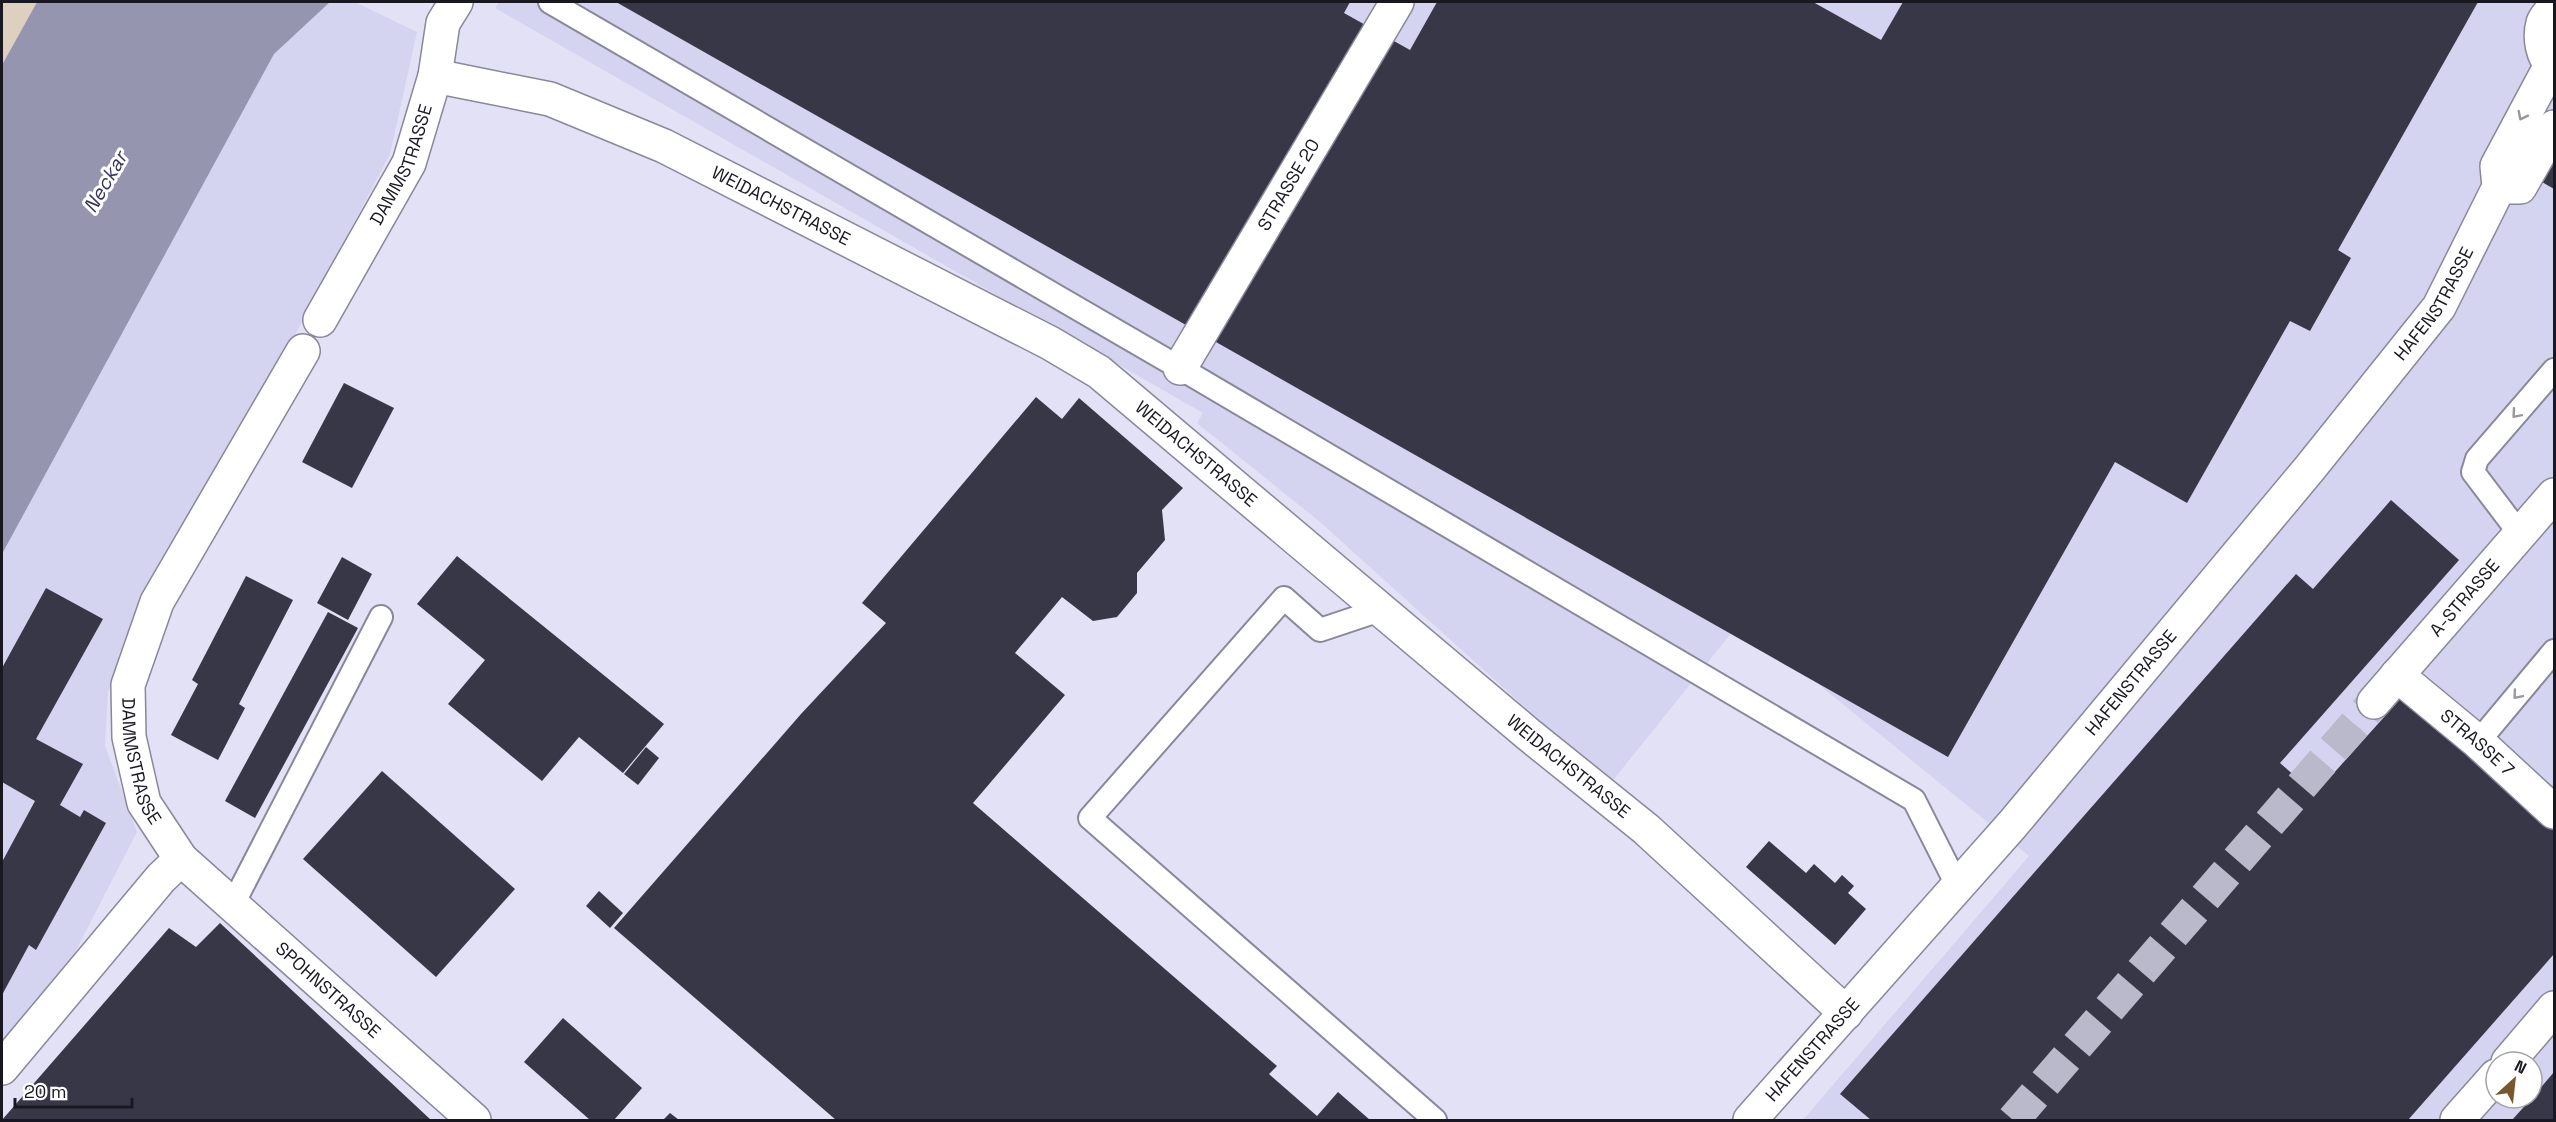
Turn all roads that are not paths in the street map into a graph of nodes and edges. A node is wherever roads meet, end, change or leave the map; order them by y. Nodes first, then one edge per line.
1 (456, 2) edge
2 (550, 2) edge
3 (1397, 2) edge
4 (2554, 7) edge
5 (2553, 66) edge
6 (435, 76) junction
7 (2554, 127) edge
8 (2499, 187) junction
9 (320, 320) dead end
10 (303, 351) dead end
11 (1180, 368) junction
12 (2554, 370) edge
13 (2554, 495) edge
14 (2520, 534) junction
15 (1383, 609) junction
16 (381, 617) dead end
17 (2554, 651) edge
18 (2397, 675) junction
19 (2374, 702) tunnel mouth
20 (2478, 742) junction
21 (2554, 812) edge
22 (181, 859) junction
23 (1958, 887) junction
24 (232, 906) junction
25 (2554, 1008) edge
26 (1846, 1013) junction
27 (2518, 1050) edge
28 (2, 1068) edge
29 (2484, 1090) edge
30 (474, 1120) edge
31 (1435, 1120) edge
32 (1750, 1120) edge
33 (2457, 1120) edge

1 - 6 street, DAMMSTRASSE
2 - 11 lane
3 - 11 street, STRASSE 20
4 - 5 street
5 -> 8 street
6 - 9 street, DAMMSTRASSE
6 - 15 street, WEIDACHSTRASSE
7 - 8 street
8 - 23 street, HAFENSTRASSE
10 - 22 street, DAMMSTRASSE
11 - 23 lane
12 -> 14 lane
13 - 14 street, A-STRASSE
14 - 18 street, A-STRASSE
15 - 26 street, WEIDACHSTRASSE
15 - 31 lane
16 - 24 lane
17 -> 20 lane
18 - 19 street, A-STRASSE
18 - 20 street, STRASSE 7
20 - 21 street, STRASSE 7
22 - 24 street, SPOHNSTRASSE
22 - 28 street
23 - 26 street, HAFENSTRASSE
24 - 30 street, SPOHNSTRASSE
25 - 27 street
26 - 32 street, HAFENSTRASSE
29 - 33 street

